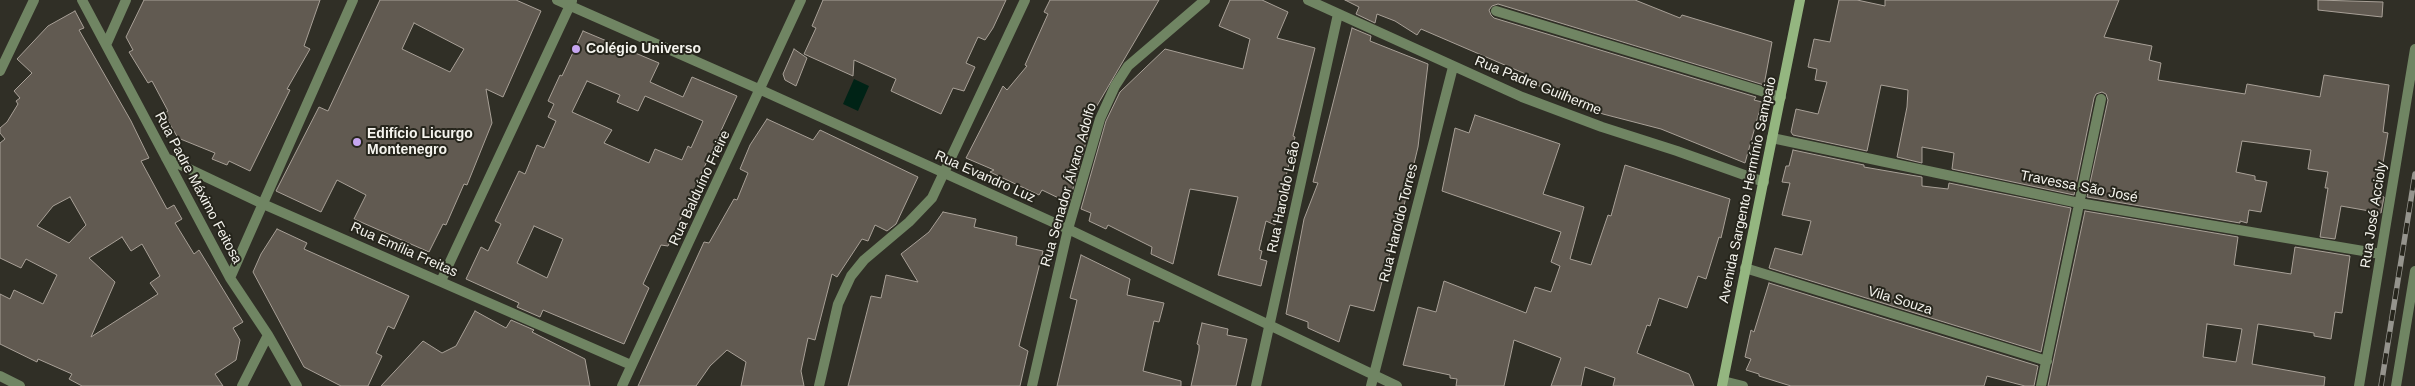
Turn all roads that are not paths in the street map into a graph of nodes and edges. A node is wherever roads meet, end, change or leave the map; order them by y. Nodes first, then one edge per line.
1 (34, 0) edge
2 (82, 0) edge
3 (126, 0) edge
4 (353, 0) edge
5 (557, 0) edge
6 (800, 0) edge
7 (1025, 0) edge
8 (1205, 0) edge
9 (1308, 0) edge
10 (1800, 0) edge
11 (571, 3) edge
12 (1496, 11) dead end
13 (1338, 14) junction
14 (106, 45) junction
15 (2415, 49) edge
16 (0, 67) edge
17 (1453, 67) junction
18 (761, 90) junction
19 (1781, 98) junction
20 (2101, 99) dead end
21 (1772, 138) junction
22 (166, 158) junction
23 (944, 174) junction
24 (1764, 182) junction
25 (2079, 203) junction
26 (263, 204) junction
27 (1068, 230) junction
28 (2381, 254) junction
29 (1745, 268) junction
30 (2415, 272) edge
31 (230, 278) junction
32 (441, 281) junction
33 (1269, 327) junction
34 (268, 335) junction
35 (2047, 361) junction
36 (631, 365) junction
37 (1374, 374) junction
38 (0, 376) edge
39 (1723, 383) edge
40 (20, 386) edge
41 (242, 386) edge
42 (297, 386) edge
43 (622, 386) edge
44 (818, 386) edge
45 (1032, 386) edge
46 (1256, 386) edge
47 (1371, 386) edge
48 (1397, 386) edge
49 (1743, 386) edge
50 (2041, 386) edge
51 (2359, 386) edge
52 (2396, 386) edge

1 - 16 street
2 - 14 street, Rua Padre Máximo Feitosa
3 - 14 street
4 - 26 street
5 - 11 street, Rua Evandro Luz
6 - 18 street, Rua Balduíno Freire
7 - 23 street
8 - 27 street, Rua Senador Álvaro Adolfo
9 - 13 street, Rua Padre Guilherme
10 - 19 main road, Avenida Sargento Hermínio Sampaio
11 - 18 street, Rua Evandro Luz
11 - 32 street
12 - 19 street
13 - 17 street, Rua Padre Guilherme
13 - 33 street, Rua Haroldo Leão
14 - 22 street, Rua Padre Máximo Feitosa
15 - 28 street, Rua José Accioly
17 - 24 street, Rua Padre Guilherme
17 - 37 street, Rua Haroldo Torres
18 - 23 street, Rua Evandro Luz
18 - 36 street, Rua Balduíno Freire
19 - 21 main road, Avenida Sargento Hermínio Sampaio
20 - 25 street
21 - 24 main road, Avenida Sargento Hermínio Sampaio
21 - 25 street, Travessa São José
22 - 26 street, Rua Emília Freitas
22 - 31 street, Rua Padre Máximo Feitosa
23 - 27 street, Rua Evandro Luz
23 - 44 street
24 - 29 main road, Avenida Sargento Hermínio Sampaio
25 - 28 street, Travessa São José
25 - 35 street
26 - 31 street
26 - 32 street, Rua Emília Freitas
27 - 33 street, Rua Evandro Luz
27 - 45 street, Rua Senador Álvaro Adolfo
28 - 51 street, Rua José Accioly
29 - 35 street, Vila Souza
29 - 39 main road, Avenida Sargento Hermínio Sampaio
30 - 52 street
31 - 34 street, Rua Padre Máximo Feitosa
32 - 36 street, Rua Emília Freitas
33 - 37 street, Rua Evandro Luz
33 - 46 street, Rua Haroldo Leão
34 - 41 street
34 - 42 street, Rua Padre Máximo Feitosa
35 - 50 street
36 - 43 street, Rua Balduíno Freire
37 - 47 street, Rua Haroldo Torres
37 - 48 street, Rua Evandro Luz
38 - 40 street
39 - 49 street

